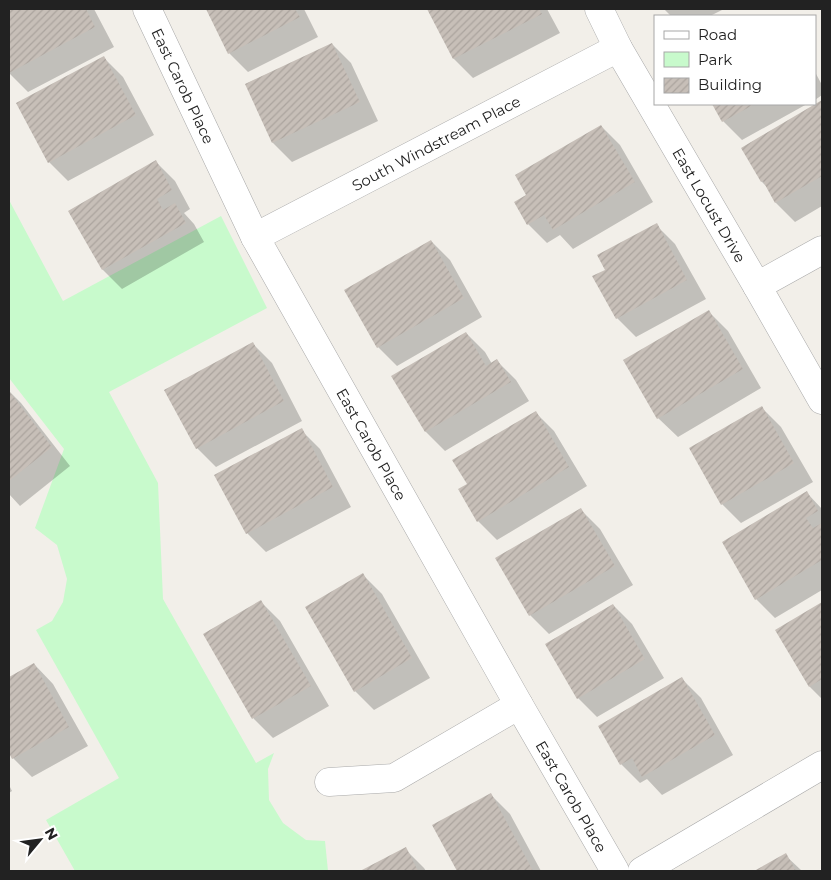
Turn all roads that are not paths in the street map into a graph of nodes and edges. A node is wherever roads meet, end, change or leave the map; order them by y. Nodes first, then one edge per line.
1 (147, 9) edge
2 (599, 9) edge
3 (618, 48) junction
4 (255, 237) junction
5 (822, 250) edge
6 (757, 286) junction
7 (822, 400) edge
8 (519, 705) junction
9 (822, 765) edge
10 (329, 782) dead end
11 (615, 871) edge
12 (642, 871) edge

1 - 4 street, East Carob Place
2 - 3 street, East Locust Drive
3 - 4 street, South Windstream Place
3 - 6 street, East Locust Drive
4 - 8 street, East Carob Place
5 - 6 street
6 - 7 street, East Locust Drive
8 - 10 street
8 - 11 street, East Carob Place
9 - 12 street

